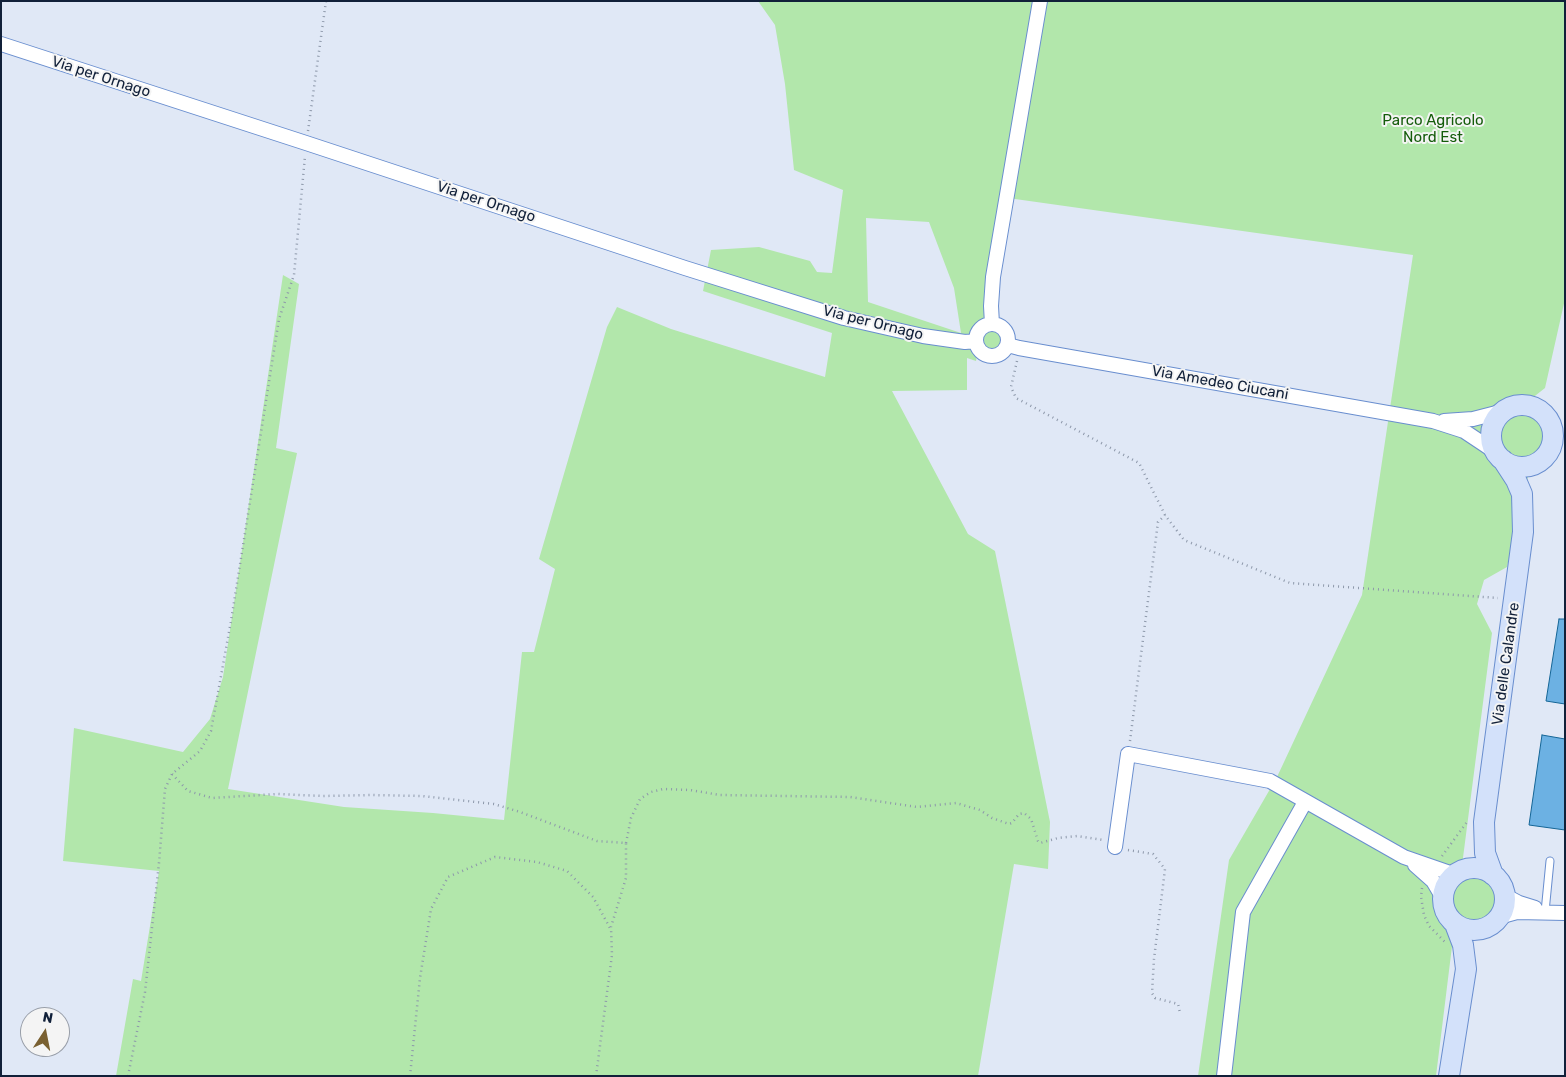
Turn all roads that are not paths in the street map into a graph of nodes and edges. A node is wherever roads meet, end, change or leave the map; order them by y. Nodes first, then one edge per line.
1 (1040, 1) edge
2 (1, 44) edge
3 (992, 324) junction
4 (976, 341) junction
5 (1013, 347) junction
6 (1504, 411) junction
7 (1548, 418) junction
8 (1433, 421) junction
9 (1565, 429) edge
10 (1565, 453) edge
11 (1500, 456) junction
12 (1542, 459) junction
13 (1522, 506) junction
14 (1305, 802) junction
15 (1484, 822) junction
16 (1115, 845) road end
17 (1404, 857) junction
18 (1550, 861) dead end
19 (1457, 874) junction
20 (1493, 875) junction
21 (1504, 895) junction
22 (1443, 898) junction
23 (1545, 912) junction
24 (1565, 913) edge
25 (1495, 921) junction
26 (1455, 924) junction
27 (1465, 973) junction
28 (1224, 1076) edge
29 (1449, 1076) edge

1 - 3 street
2 - 4 street, Via per Ornago
3 - 4 street
3 - 5 street
4 - 5 street
5 - 8 street, Via Amedeo Ciucani
6 - 7 main road, Via Amedeo Ciucani
6 - 8 street, Via Amedeo Ciucani
6 - 11 main road
7 - 9 main road, Via Amedeo Ciucani
7 - 12 main road
8 - 11 street, Via Amedeo Ciucani
10 - 12 main road, Via Amedeo Ciucani
11 - 12 main road, Via Amedeo Ciucani
11 - 13 main road, Via delle Calandre
12 - 13 main road, Via delle Calandre
13 - 15 main road, Via delle Calandre
14 - 16 street
14 - 17 street
14 - 28 street
15 - 19 main road, Via delle Calandre
15 - 20 main road, Via delle Calandre
17 - 19 street
17 - 22 street
18 - 23 lane
19 - 20 main road
19 - 22 main road, Via delle Calandre
20 - 21 main road, Via delle Calandre
21 - 23 street
21 - 25 main road
22 - 26 main road
23 - 24 street
23 - 25 street
25 - 26 main road
25 - 27 main road
26 - 27 main road
27 - 29 main road

